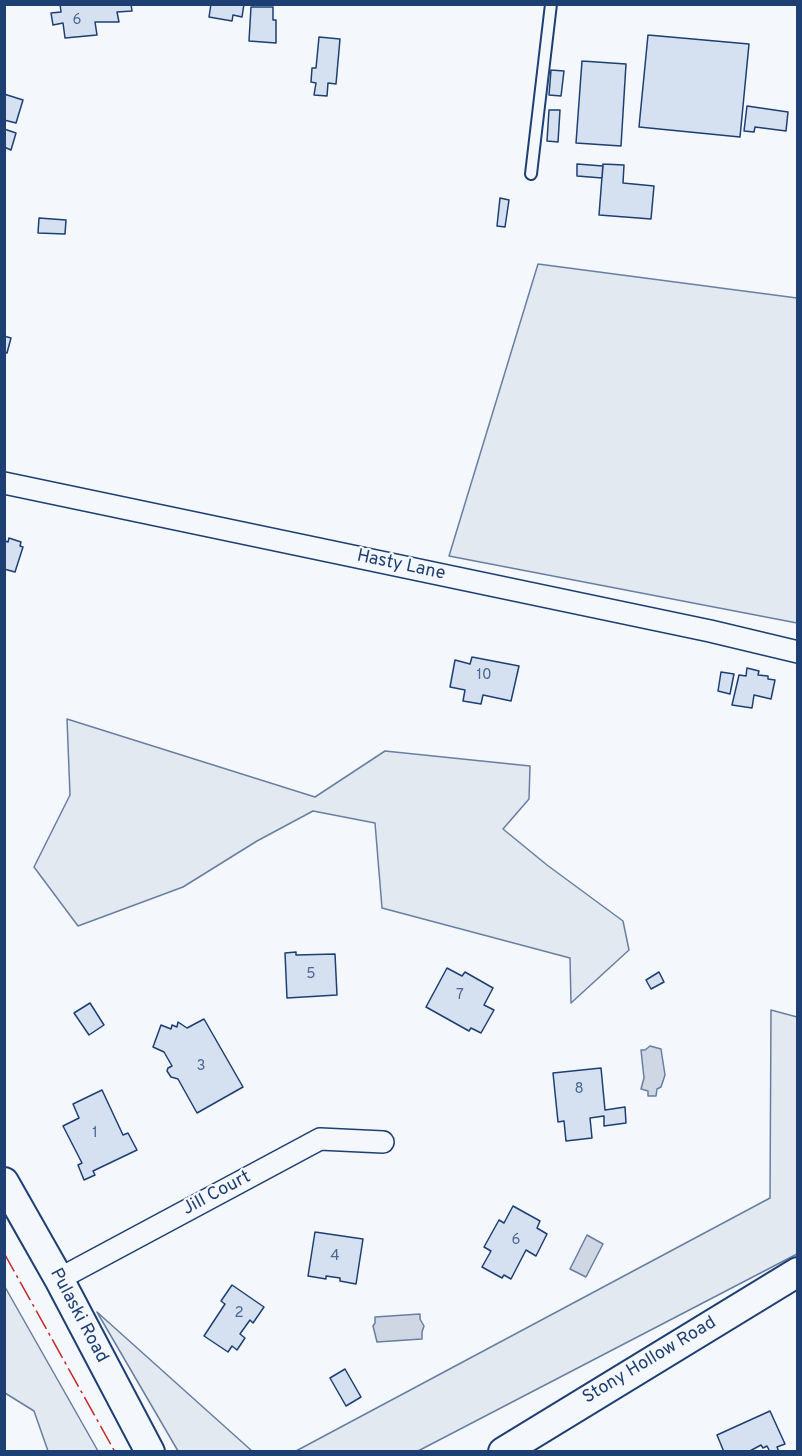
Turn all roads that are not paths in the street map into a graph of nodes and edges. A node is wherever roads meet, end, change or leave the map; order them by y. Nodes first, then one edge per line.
1 (550, 4) edge
2 (531, 174) dead end
3 (4, 483) edge
4 (798, 652) edge
5 (383, 1142) dead end
6 (4, 1182) edge
7 (798, 1272) edge
8 (59, 1279) junction
9 (150, 1452) edge
10 (503, 1452) edge

1 - 2 lane
3 - 4 street, Hasty Lane
5 - 8 street, Jill Court
6 - 8 street, Pulaski Road
7 - 10 street, Stony Hollow Road
8 - 9 street, Pulaski Road

